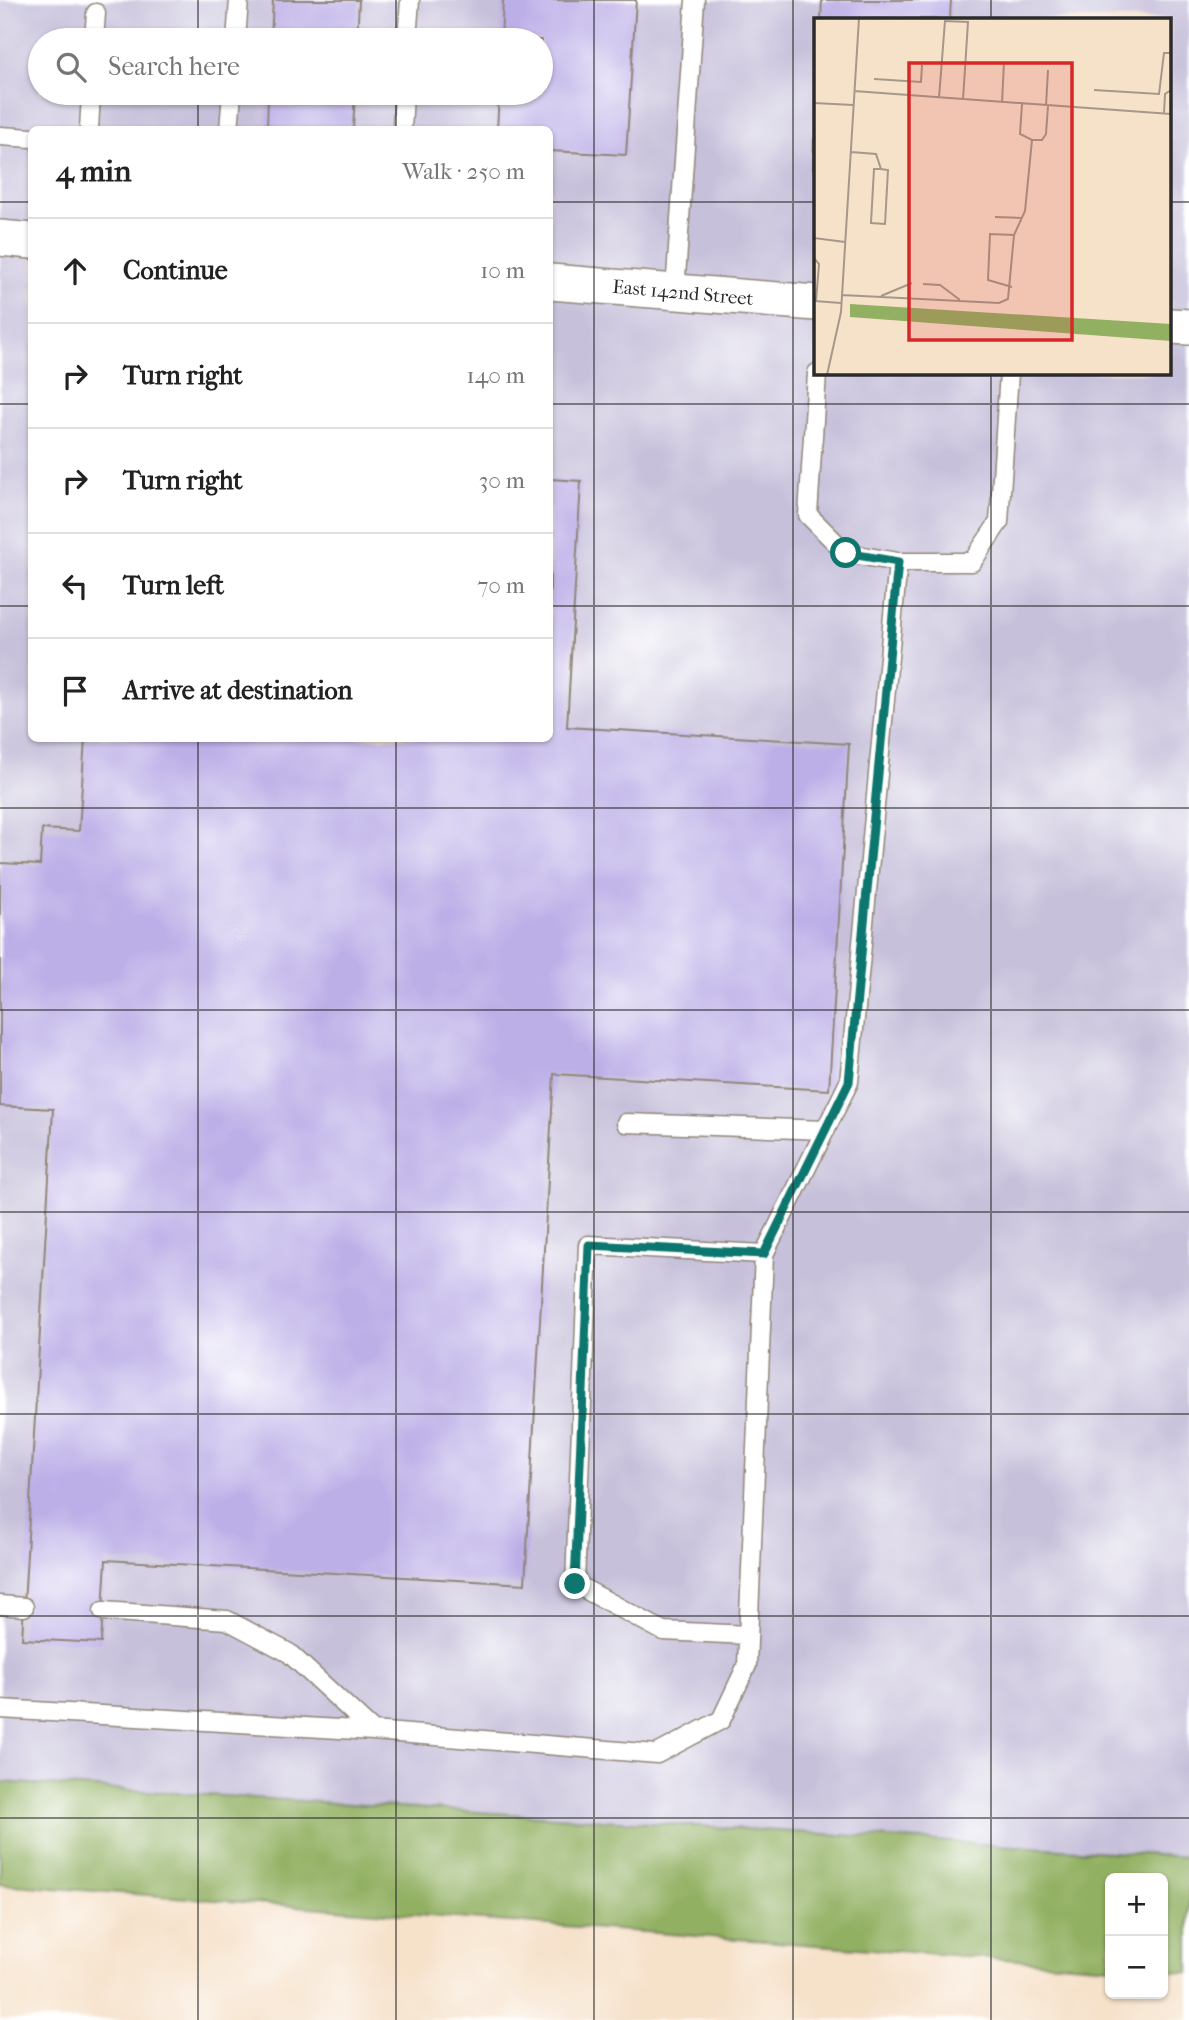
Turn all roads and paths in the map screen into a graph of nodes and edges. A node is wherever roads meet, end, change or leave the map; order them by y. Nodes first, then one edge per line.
1 (239, 0) edge
2 (410, 0) edge
3 (695, 0) edge
4 (96, 13) dead end
5 (95, 28) edge
6 (237, 28) edge
7 (408, 28) edge
8 (90, 105) edge
9 (231, 105) edge
10 (403, 105) edge
11 (89, 126) edge
12 (229, 126) edge
13 (402, 126) edge
14 (0, 136) edge
15 (28, 138) edge
16 (0, 238) edge
17 (28, 241) edge
18 (553, 282) edge
19 (675, 292) junction
20 (814, 303) edge
21 (817, 374) edge
22 (1009, 374) edge
23 (898, 562) junction
24 (626, 1123) dead end
25 (826, 1130) junction
26 (764, 1254) junction
27 (0, 1605) edge
28 (24, 1607) dead end
29 (103, 1611) dead end
30 (748, 1635) junction
31 (0, 1709) edge
32 (373, 1731) junction

1 - 6 lane
2 - 7 lane
3 - 19 lane
4 - 5 lane
8 - 11 lane
9 - 12 lane
10 - 13 lane
14 - 15 lane
16 - 17 street
18 - 19 street, East 142nd Street
19 - 20 street, East 142nd Street
21 - 23 lane
22 - 23 lane
23 - 25 lane
24 - 25 lane
25 - 26 lane
26 - 30 lane
26 - 30 lane
27 - 28 lane
29 - 32 lane
30 - 32 lane
31 - 32 lane

